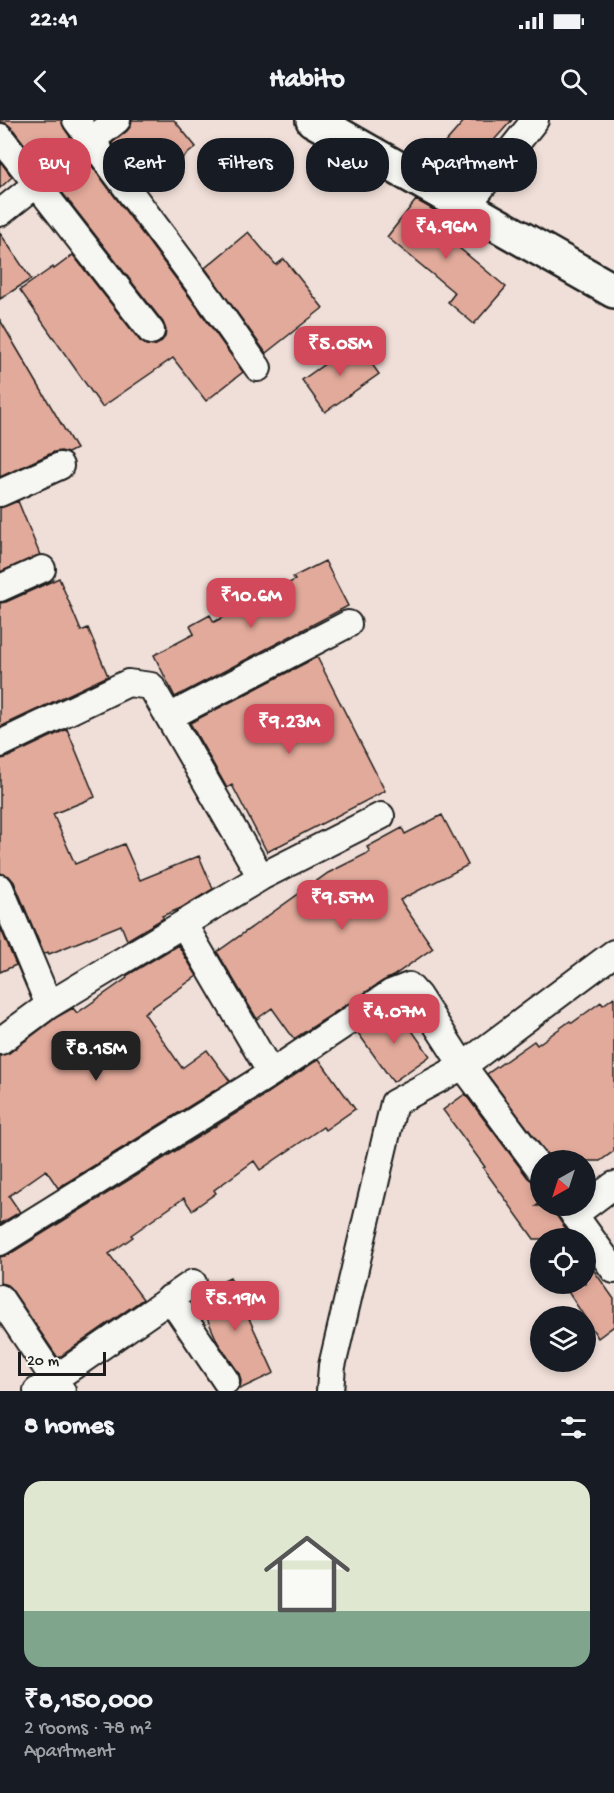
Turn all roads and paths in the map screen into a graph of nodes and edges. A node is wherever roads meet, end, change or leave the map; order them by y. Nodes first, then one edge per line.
1 (117, 120) edge
2 (313, 120) edge
3 (536, 120) edge
4 (84, 130) edge
5 (0, 137) edge
6 (18, 160) edge
7 (25, 192) edge
8 (43, 192) edge
9 (466, 207) junction
10 (0, 213) edge
11 (614, 291) edge
12 (151, 331) dead end
13 (258, 368) dead end
14 (60, 466) dead end
15 (1, 491) edge
16 (42, 569) dead end
17 (0, 588) edge
18 (348, 624) dead end
19 (169, 717) junction
20 (0, 744) edge
21 (381, 816) dead end
22 (261, 878) junction
23 (0, 888) edge
24 (184, 925) junction
25 (614, 952) edge
26 (50, 1005) junction
27 (0, 1041) edge
28 (463, 1066) junction
29 (271, 1073) junction
30 (530, 1156) edge
31 (614, 1185) edge
32 (596, 1195) edge
33 (575, 1216) edge
34 (0, 1242) edge
35 (614, 1270) edge
36 (193, 1283) dead end
37 (0, 1298) edge
38 (170, 1298) junction
39 (226, 1381) dead end
40 (52, 1387) edge
41 (330, 1391) edge

1 - 4 street
2 - 9 street
3 - 9 street
4 - 13 street
5 - 6 street
7 - 10 street
8 - 12 street
9 - 11 street
14 - 15 street
16 - 17 street
18 - 19 street
19 - 20 street
19 - 22 street
21 - 22 street
22 - 24 street
23 - 26 street
24 - 26 street
24 - 29 street
25 - 28 street
26 - 27 street
28 - 29 street
28 - 30 street
28 - 41 street
29 - 34 street
31 - 32 street
33 - 35 street
36 - 38 street
37 - 40 street
38 - 39 street
38 - 40 street

